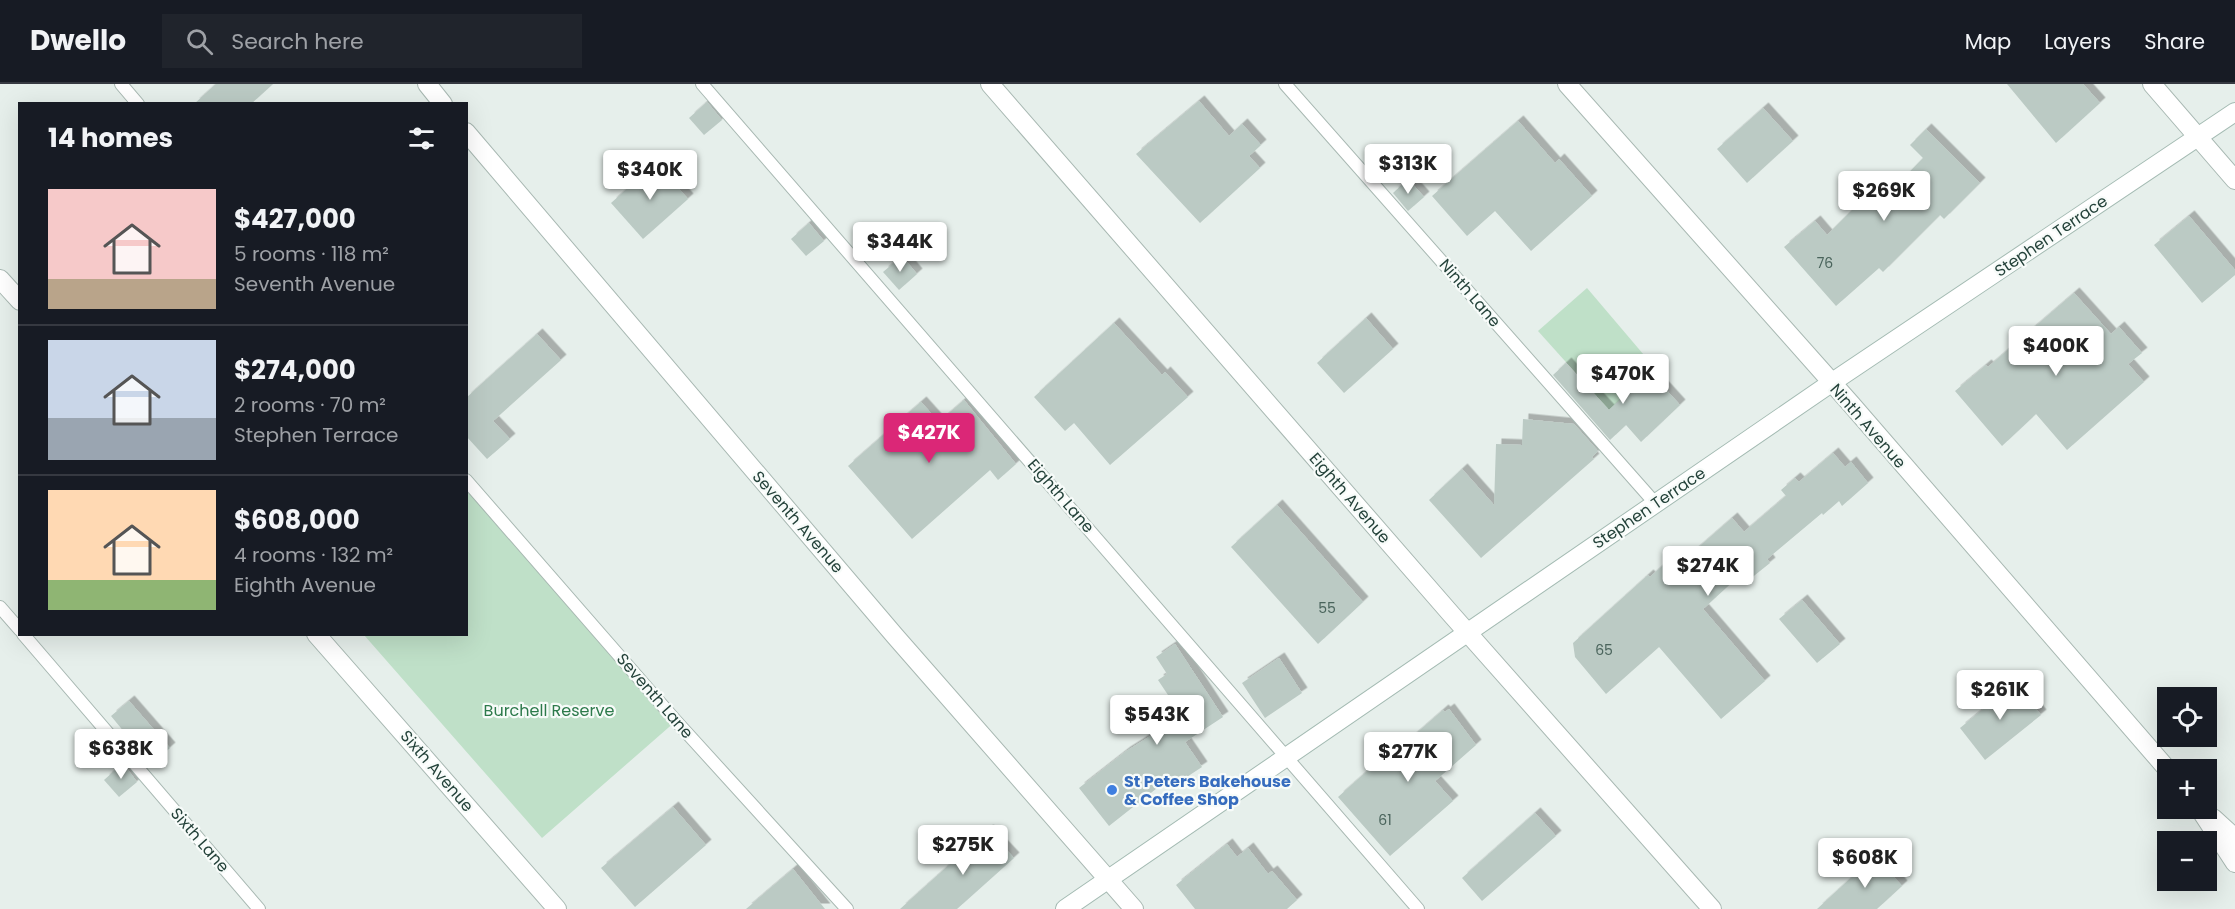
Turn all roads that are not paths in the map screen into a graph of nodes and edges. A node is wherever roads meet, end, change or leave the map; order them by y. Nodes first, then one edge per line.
1 (121, 84) edge
2 (427, 84) edge
3 (702, 84) edge
4 (990, 84) edge
5 (1285, 84) edge
6 (1567, 84) edge
7 (2152, 84) edge
8 (136, 102) edge
9 (441, 102) edge
10 (2235, 112) edge
11 (468, 134) edge
12 (2198, 138) junction
13 (2235, 180) edge
14 (0, 279) edge
15 (18, 299) edge
16 (1831, 383) junction
17 (468, 482) edge
18 (1655, 503) junction
19 (0, 607) edge
20 (18, 628) edge
21 (1467, 632) junction
22 (25, 636) edge
23 (318, 636) edge
24 (1286, 756) junction
25 (2158, 759) edge
26 (2208, 819) edge
27 (2213, 819) edge
28 (2235, 838) edge
29 (2235, 863) edge
30 (1107, 879) junction
31 (259, 909) edge
32 (557, 909) edge
33 (848, 909) edge
34 (1065, 909) edge
35 (1134, 909) edge
36 (1418, 909) edge
37 (1712, 909) edge

1 - 8 lane
2 - 9 street
3 - 24 lane, Eighth Lane
4 - 21 street, Eighth Avenue
5 - 18 lane, Ninth Lane
6 - 16 street, Ninth Avenue
7 - 12 street
10 - 12 street, Stephen Terrace
11 - 30 street, Seventh Avenue
12 - 13 street
12 - 16 street, Stephen Terrace
14 - 15 street
16 - 18 street, Stephen Terrace
16 - 25 street, Ninth Avenue
17 - 33 lane, Seventh Lane
18 - 21 street, Stephen Terrace
19 - 20 lane
21 - 24 street, Stephen Terrace
21 - 37 street, Eighth Avenue
22 - 31 lane, Sixth Lane
23 - 32 street, Sixth Avenue
24 - 30 street, Stephen Terrace
24 - 36 lane, Eighth Lane
26 - 29 street
27 - 28 street
30 - 34 street, Stephen Terrace
30 - 35 street, Seventh Avenue

